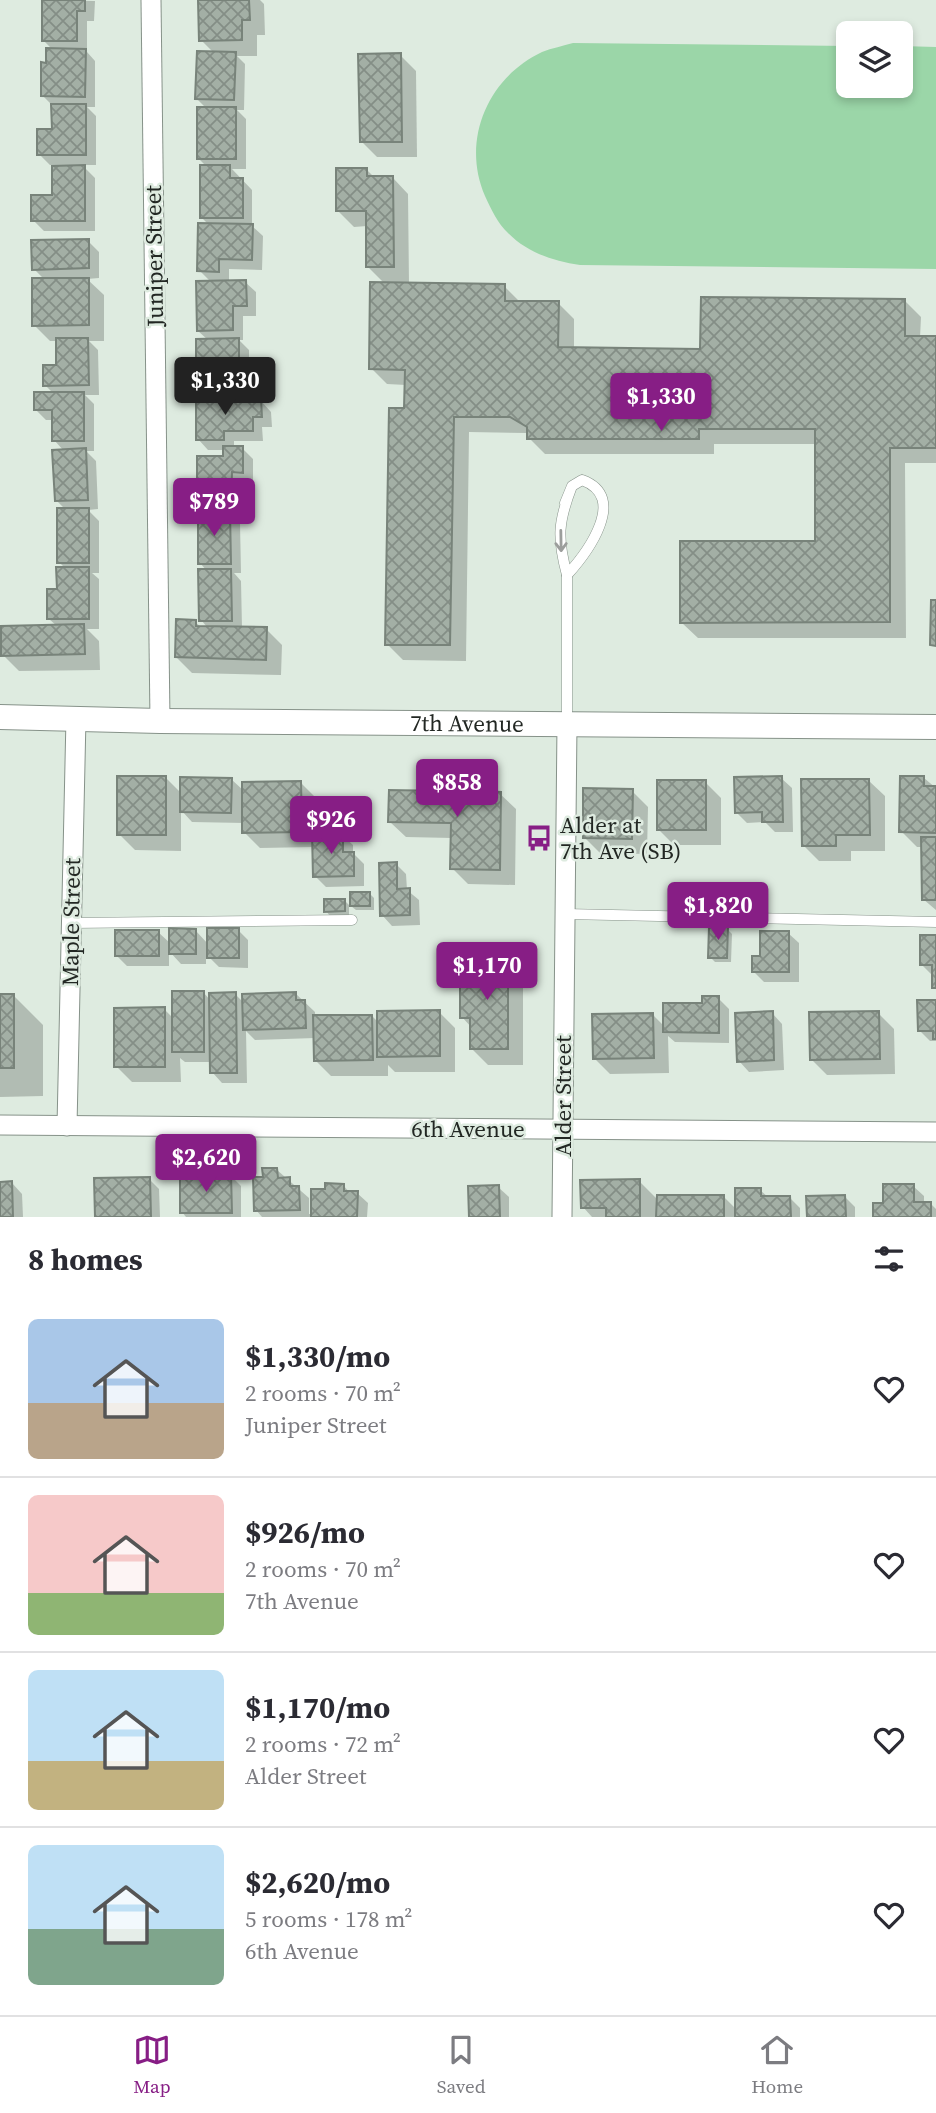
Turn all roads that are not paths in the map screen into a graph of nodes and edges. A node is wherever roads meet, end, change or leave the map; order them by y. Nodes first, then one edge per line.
1 (151, 0) edge
2 (567, 575) junction
3 (0, 717) edge
4 (76, 718) junction
5 (160, 721) junction
6 (566, 724) junction
7 (936, 727) edge
8 (565, 914) junction
9 (352, 920) dead end
10 (936, 922) edge
11 (71, 923) junction
12 (0, 1125) edge
13 (67, 1126) junction
14 (562, 1130) junction
15 (936, 1132) edge
16 (562, 1217) edge

1 - 5 street, Juniper Street
2 -> 2 lane
2 - 6 lane
3 - 4 street, 7th Avenue
4 - 5 street, 7th Avenue
4 - 11 street, Maple Street
5 - 6 street, 7th Avenue
6 - 7 street, 7th Avenue
6 - 8 street, Alder Street
8 - 10 lane
8 - 14 street, Alder Street
9 - 11 lane
11 - 13 street, Maple Street
12 - 13 street, 6th Avenue
13 - 14 street, 6th Avenue
14 - 15 street, 6th Avenue
14 - 16 street, Alder Street

